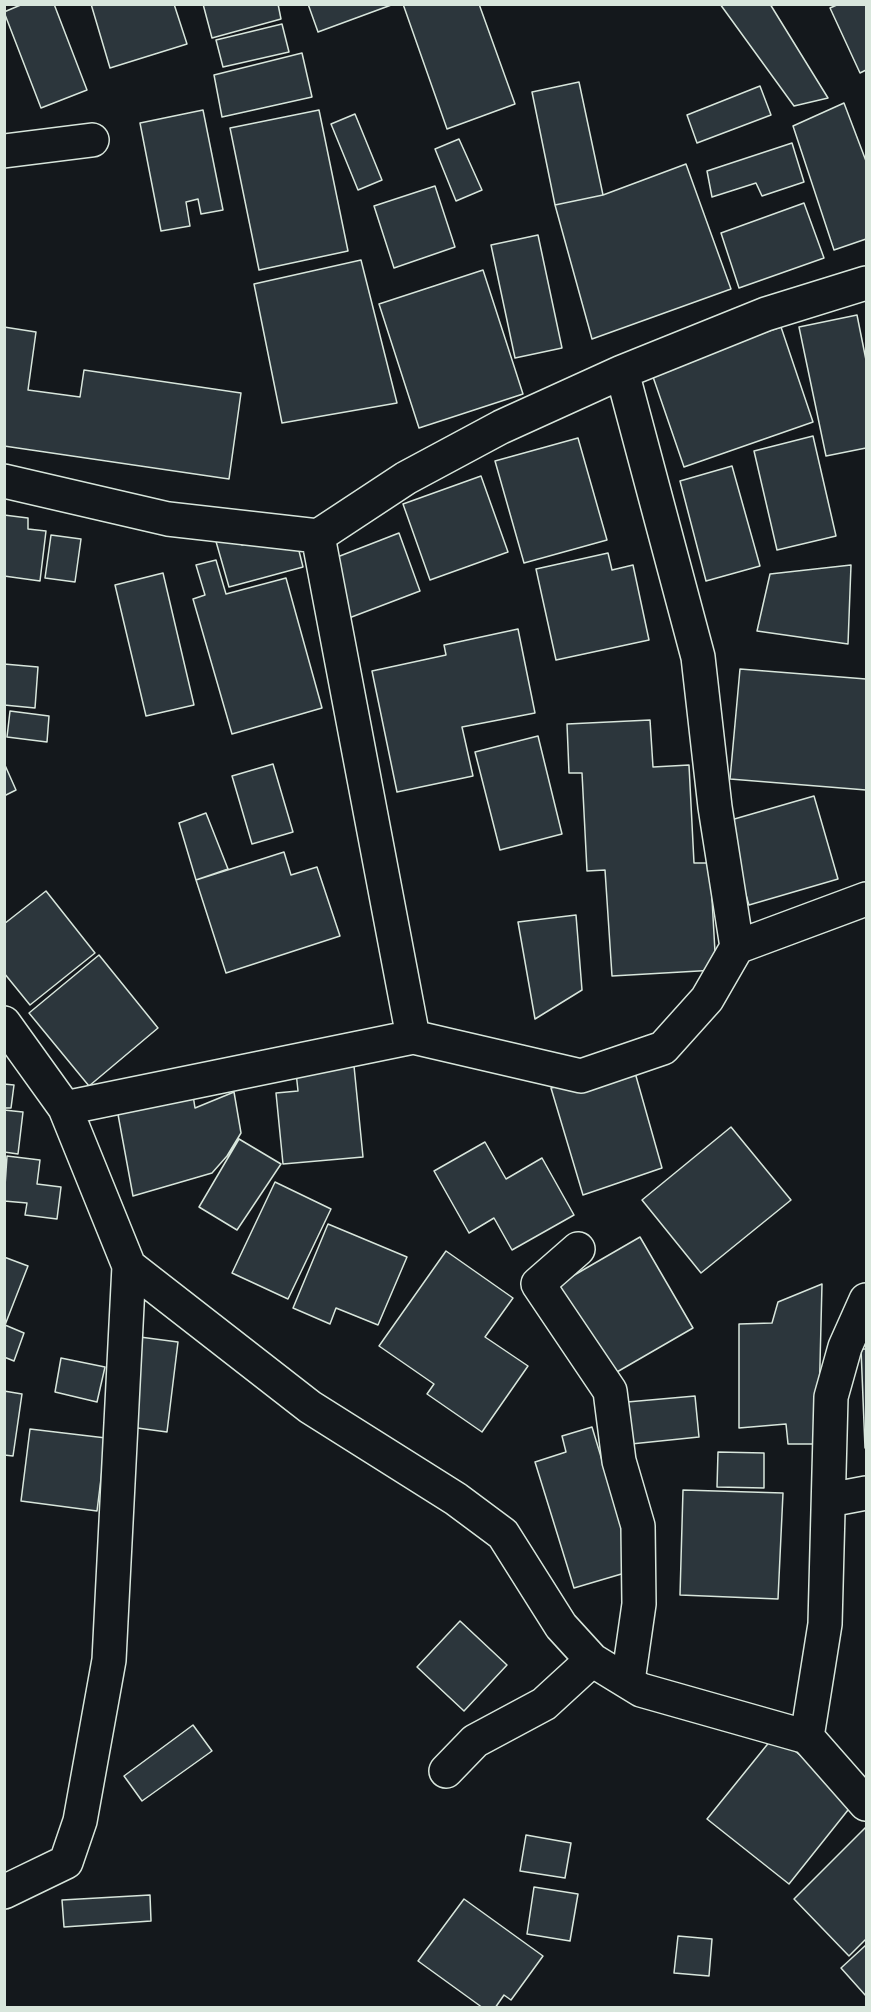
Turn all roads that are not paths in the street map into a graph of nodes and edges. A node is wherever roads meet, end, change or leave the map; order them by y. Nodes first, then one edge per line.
1 (92, 140) dead end
2 (4, 151) edge
3 (867, 283) edge
4 (622, 372) junction
5 (4, 481) edge
6 (318, 536) junction
7 (867, 899) edge
8 (737, 947) junction
9 (4, 1023) edge
10 (413, 1038) junction
11 (65, 1108) junction
12 (578, 1249) dead end
13 (129, 1266) junction
14 (867, 1300) edge
15 (867, 1493) edge
16 (829, 1500) junction
17 (592, 1660) junction
18 (628, 1681) junction
19 (807, 1737) junction
20 (446, 1771) dead end
21 (867, 1804) edge
22 (4, 1892) edge

1 - 2 street
3 - 4 street
4 - 6 street
4 - 8 street
5 - 6 street
6 - 10 street
7 - 8 street
8 - 10 street
9 - 11 street
10 - 11 street
11 - 13 street
12 - 18 street
13 - 17 street
13 - 22 street
14 - 16 street
15 - 16 street
16 - 19 street
17 - 18 street
17 - 20 street
18 - 19 street
19 - 21 street

